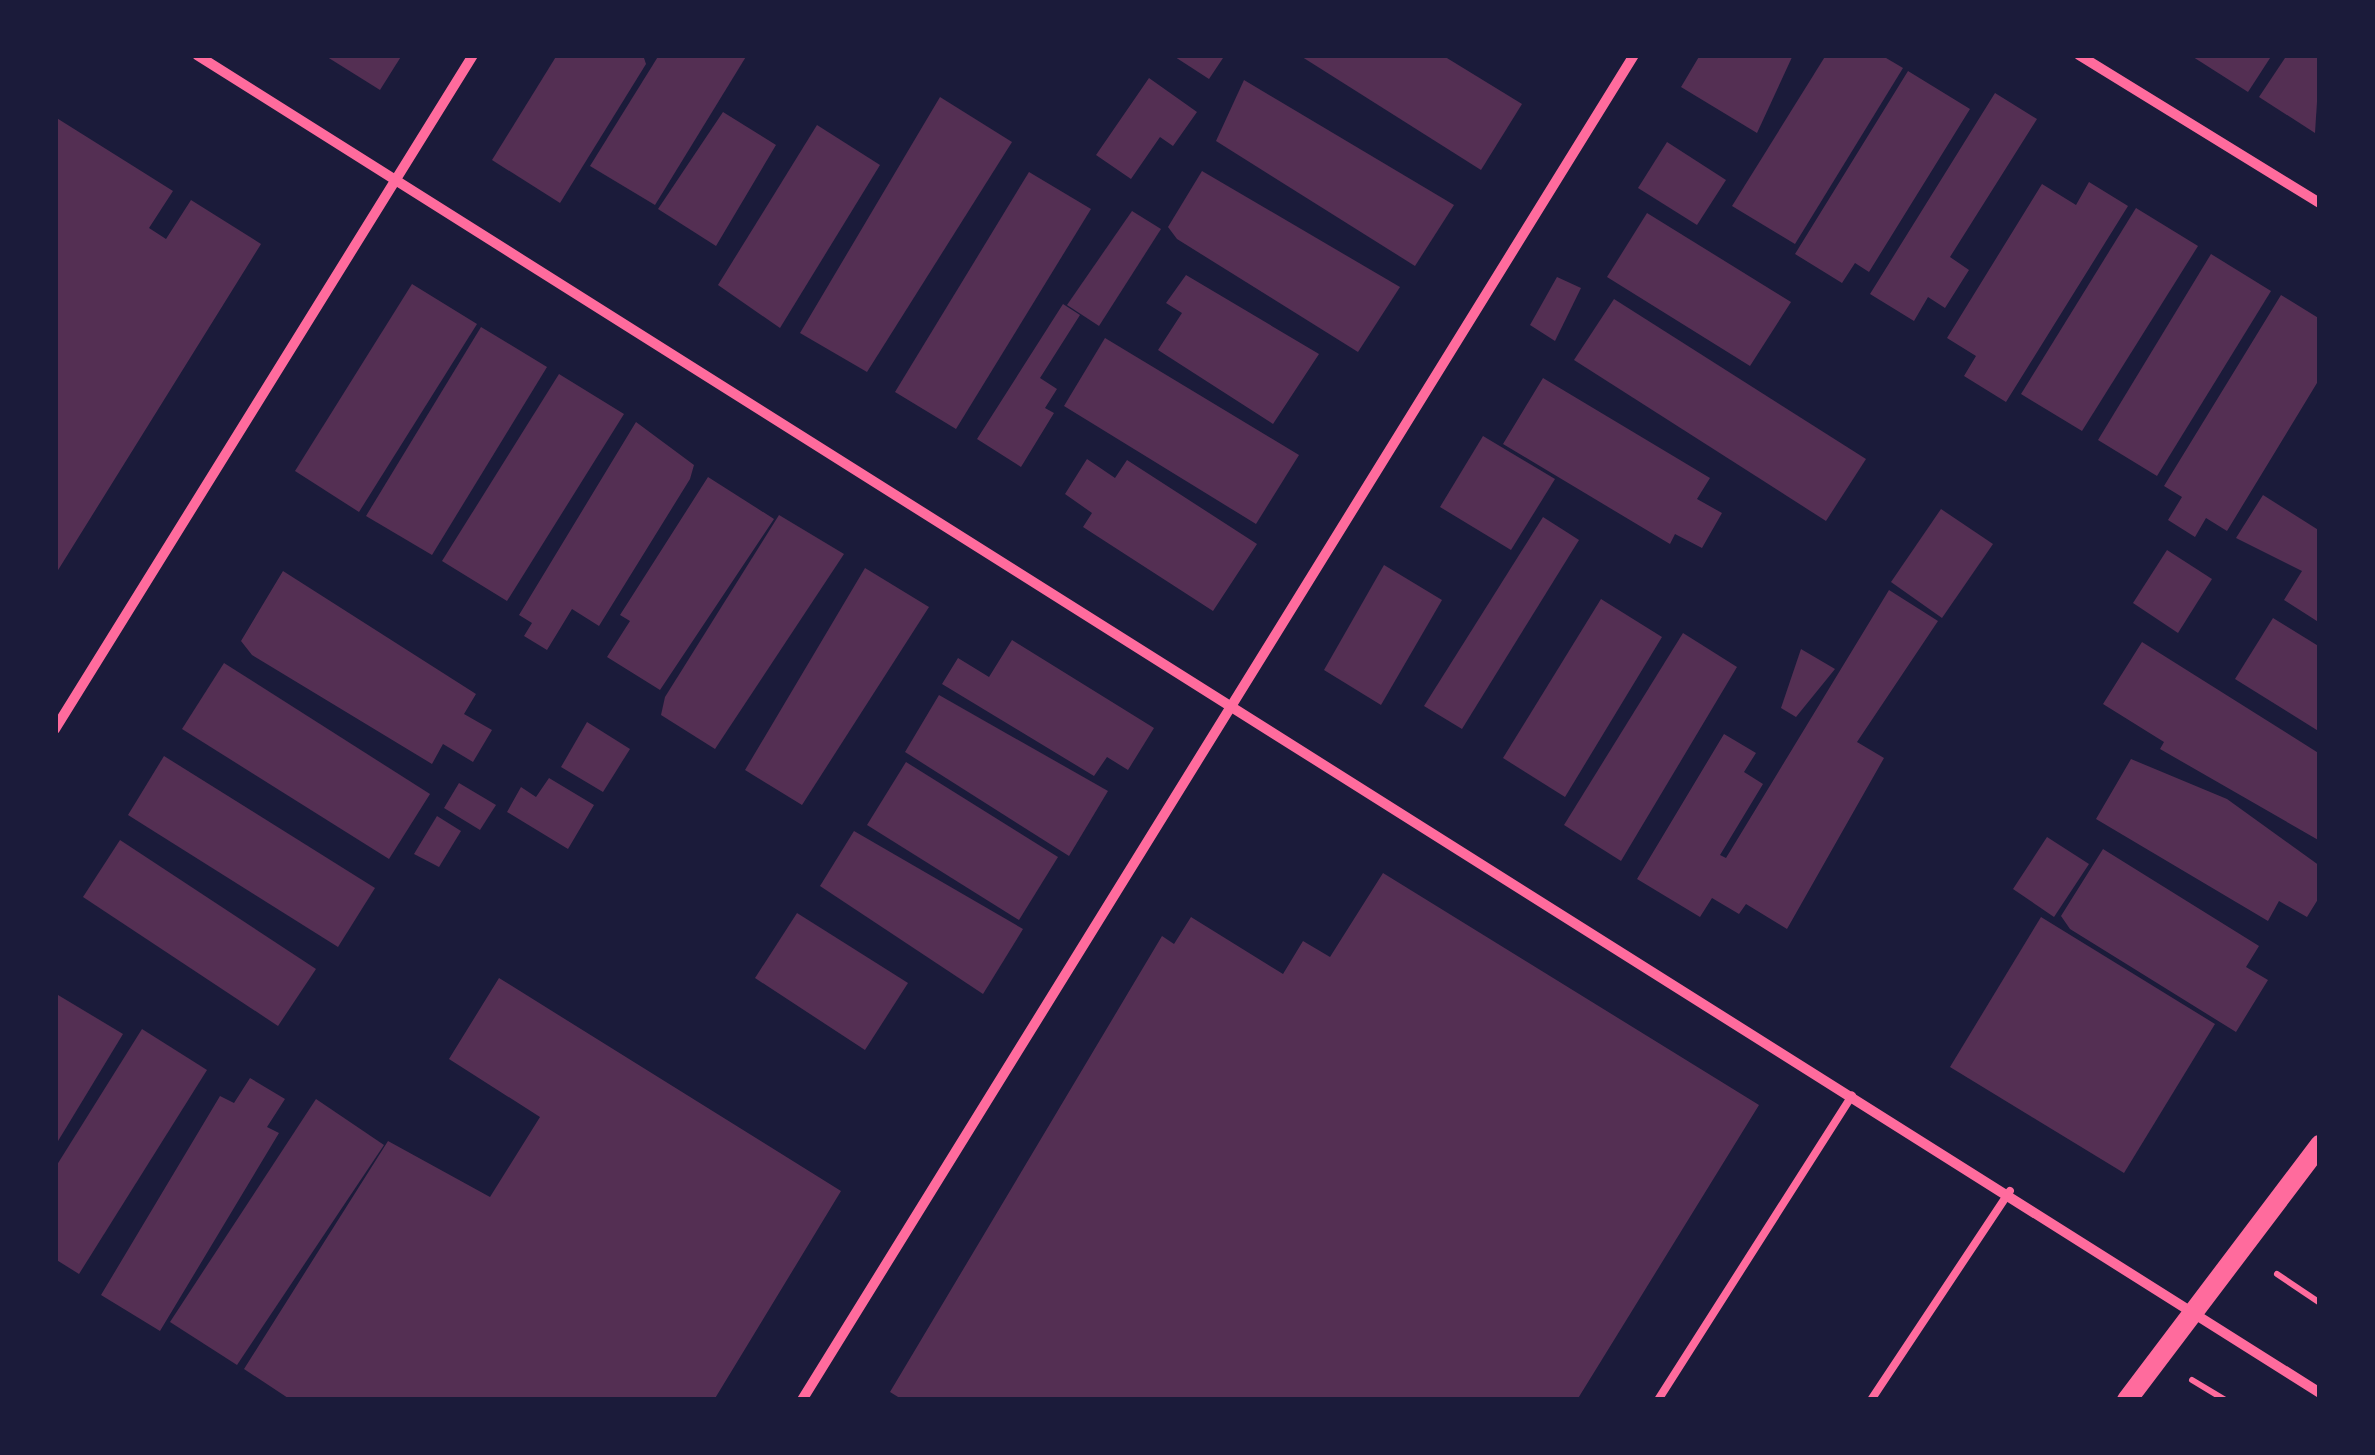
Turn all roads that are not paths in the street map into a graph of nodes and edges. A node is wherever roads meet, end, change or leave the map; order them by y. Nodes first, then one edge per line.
1 (197, 55) edge
2 (474, 55) edge
3 (1634, 55) edge
4 (2079, 55) edge
5 (400, 176) junction
6 (2320, 203) edge
7 (1232, 703) junction
8 (55, 729) edge
9 (1854, 1094) junction
10 (2320, 1145) edge
11 (2010, 1191) junction
12 (2196, 1309) junction
13 (2320, 1394) edge
14 (802, 1400) edge
15 (1658, 1400) edge
16 (1871, 1400) edge
17 (2127, 1400) edge

1 - 5 street
2 - 5 street
3 - 7 street
4 - 6 street
5 - 7 street
5 - 8 street
7 - 9 street
7 - 14 street
9 - 11 street
9 - 15 lane
10 - 12 main road
11 - 12 street
11 - 16 lane
12 - 13 street
12 - 17 main road

